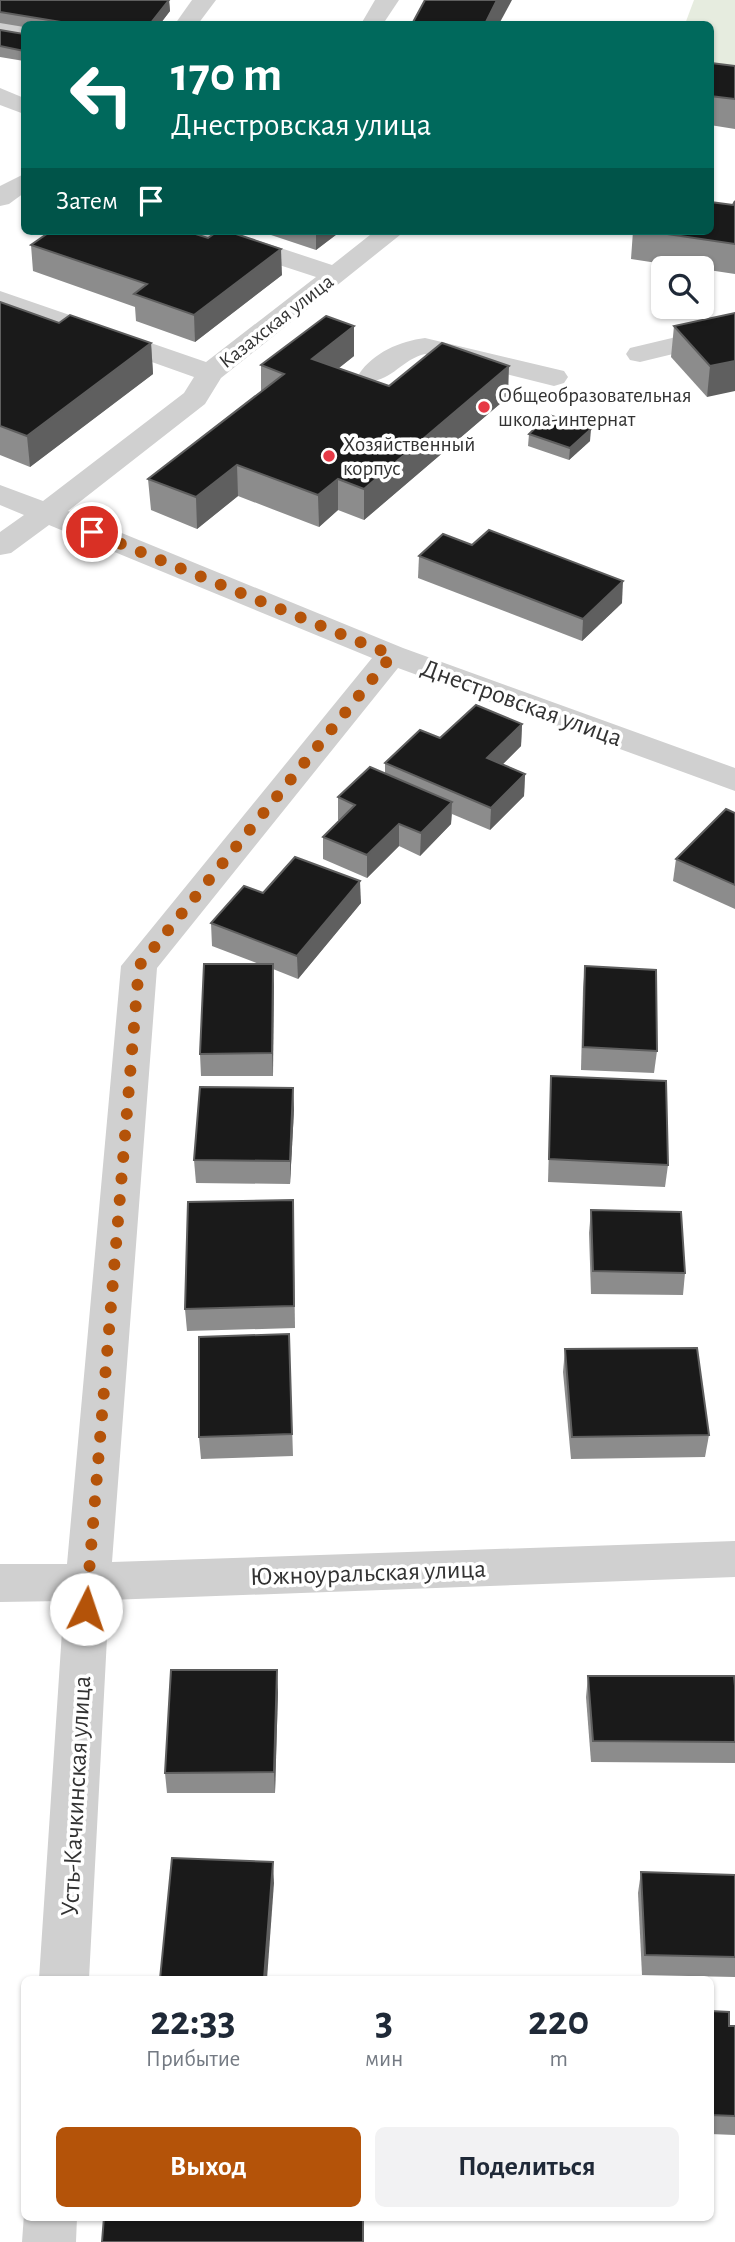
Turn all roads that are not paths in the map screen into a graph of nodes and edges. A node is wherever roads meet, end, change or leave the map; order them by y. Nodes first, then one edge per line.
1 (204, 0) edge
2 (387, 0) edge
3 (188, 21) edge
4 (374, 21) edge
5 (0, 27) edge
6 (21, 30) edge
7 (0, 95) edge
8 (21, 106) edge
9 (21, 184) edge
10 (0, 198) edge
11 (215, 235) edge
12 (387, 235) edge
13 (336, 275) junction
14 (0, 299) edge
15 (735, 331) edge
16 (640, 354) dead end
17 (210, 373) junction
18 (373, 374) dead end
19 (554, 377) dead end
20 (0, 494) edge
21 (46, 513) junction
22 (0, 546) edge
23 (392, 655) junction
24 (735, 780) edge
25 (735, 1559) edge
26 (0, 1583) edge
27 (88, 1583) junction
28 (64, 1976) edge
29 (50, 2221) edge
30 (49, 2242) edge

1 - 3 street
2 - 4 street
5 - 6 street
7 - 8 street
9 - 10 street
11 - 13 street
12 - 13 street, Казахская улица
13 - 17 street, Казахская улица
14 - 17 street
15 - 16 street
17 - 21 street, Казахская улица
18 - 19 street
20 - 21 street, Днестровская улица
21 - 22 street, Казахская улица
21 - 23 street, Днестровская улица
23 - 24 street, Днестровская улица
23 - 27 street, Усть-Качкинская улица
25 - 27 street, Южноуральская улица
26 - 27 street, Южноуральская улица
27 - 28 street, Усть-Качкинская улица
29 - 30 street

